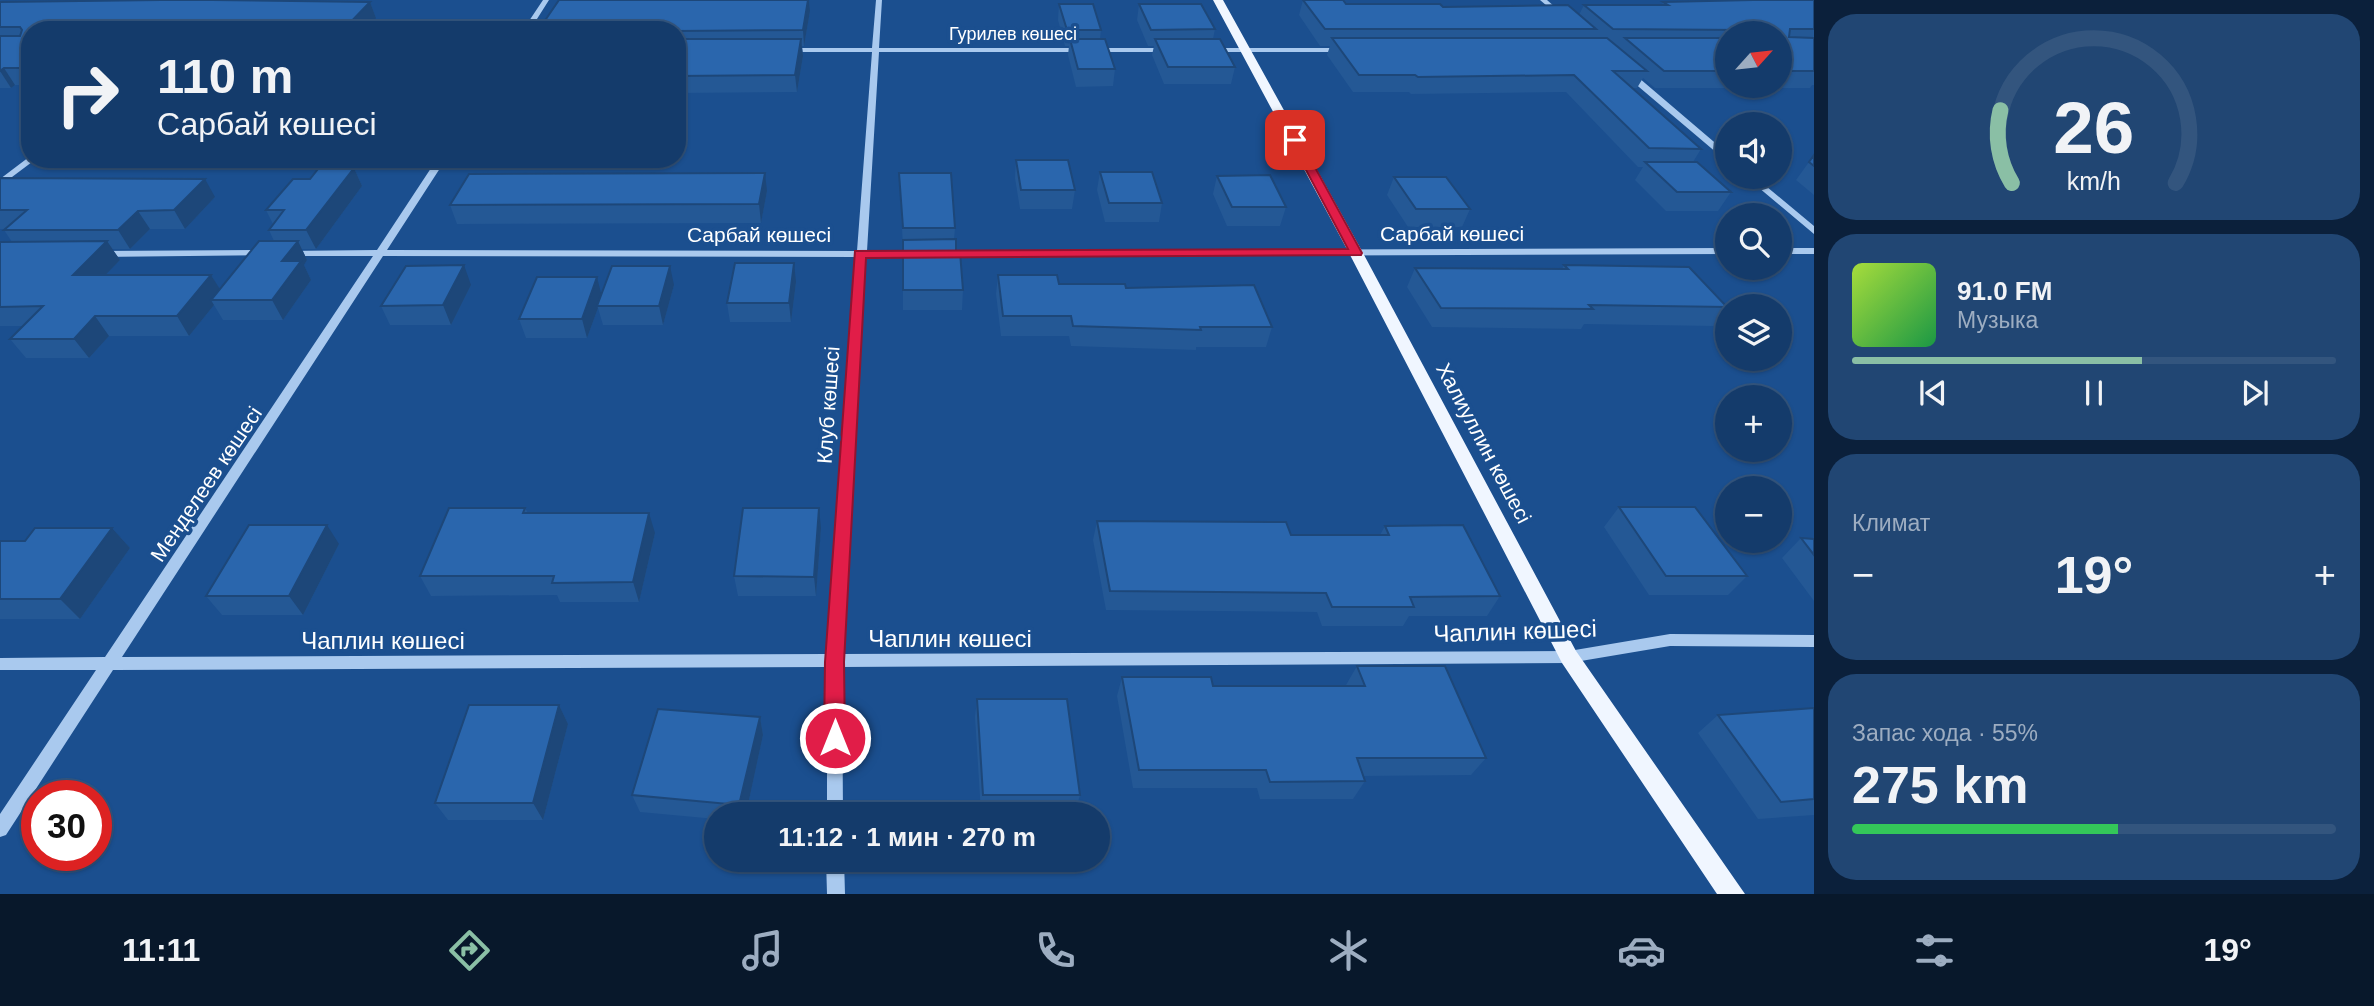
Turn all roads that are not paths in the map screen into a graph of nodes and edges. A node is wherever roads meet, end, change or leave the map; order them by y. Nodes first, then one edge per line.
1 (546, 0) edge
2 (879, 0) edge
3 (1218, 0) edge
4 (1543, 0) edge
5 (532, 21) edge
6 (1572, 25) edge
7 (874, 49) junction
8 (782, 50) edge
9 (1177, 50) edge
10 (1205, 50) edge
11 (1246, 50) junction
12 (1355, 50) edge
13 (1618, 66) edge
14 (1715, 148) edge
15 (21, 167) edge
16 (436, 168) edge
17 (0, 183) edge
18 (1764, 189) edge
19 (1814, 231) edge
20 (1814, 250) edge
21 (1715, 251) edge
22 (1792, 251) edge
23 (383, 253) junction
24 (1356, 253) junction
25 (82, 254) edge
26 (860, 254) junction
27 (1814, 641) edge
28 (1569, 657) junction
29 (834, 662) junction
30 (0, 664) edge
31 (109, 664) junction
32 (835, 802) edge
33 (0, 829) edge
34 (835, 872) edge
35 (836, 894) edge
36 (1732, 894) edge

1 - 5 street
2 - 7 street, Клуб көшесі
3 - 11 main road, Халиуллин көшесі
4 - 6 street
7 - 8 street, Гурилев көшесі
7 - 9 street, Гурилев көшесі
7 - 26 street, Клуб көшесі
10 - 11 street
11 - 12 street
11 - 24 main road, Халиуллин көшесі
13 - 14 street
15 - 17 street
16 - 23 street, Менделеев көшесі
18 - 19 street
20 - 22 street
21 - 24 street, Сарбай көшесі
23 - 25 street, Сарбай көшесі
23 - 26 street, Сарбай көшесі
23 - 31 street, Менделеев көшесі
24 - 26 street, Сарбай көшесі
24 - 28 main road, Халиуллин көшесі
26 - 29 street, Клуб көшесі
27 - 28 street, Чаплин көшесі
28 - 29 street, Чаплин көшесі
28 - 36 main road, Халиуллин көшесі
29 - 31 street, Чаплин көшесі
29 - 32 street, Клуб көшесі
30 - 31 street, Чаплин көшесі
31 - 33 street, Менделеев көшесі
34 - 35 street

